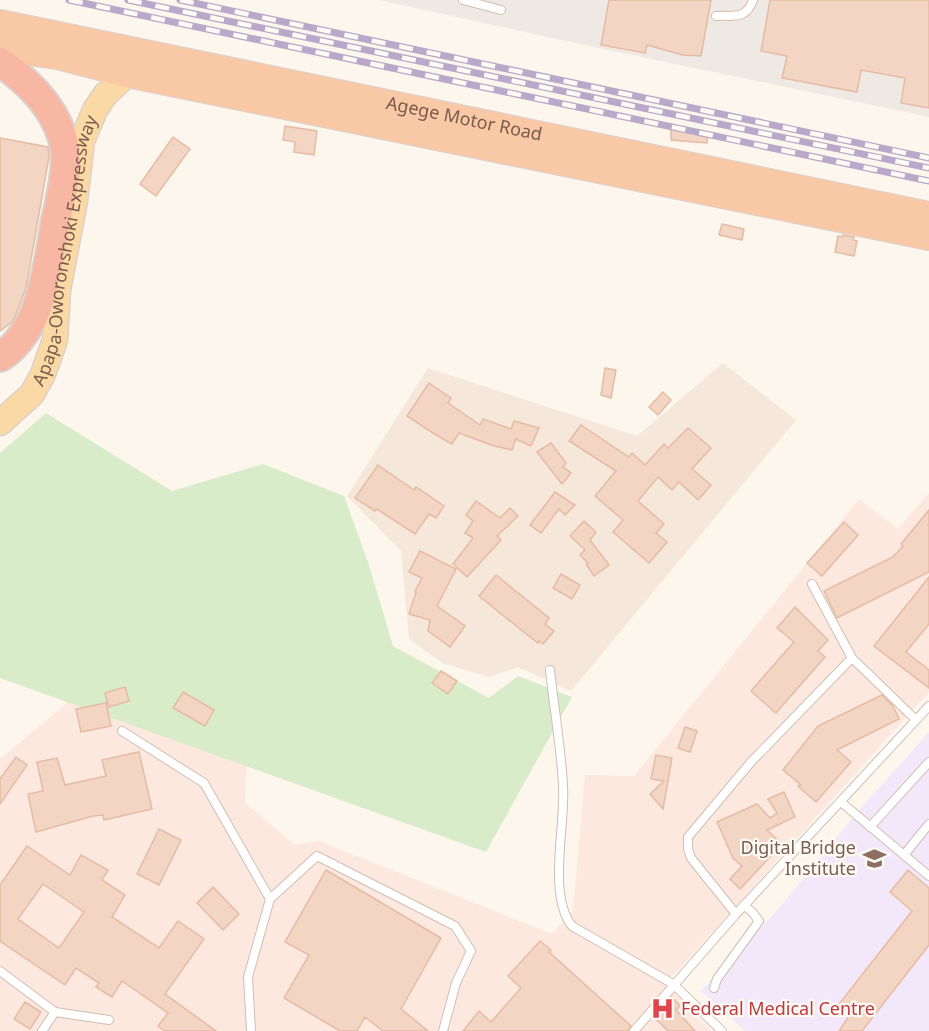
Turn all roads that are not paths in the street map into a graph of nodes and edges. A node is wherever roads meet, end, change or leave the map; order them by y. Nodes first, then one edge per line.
1 (462, 0) edge
2 (753, 0) edge
3 (501, 10) dead end
4 (716, 16) dead end
5 (0, 23) edge
6 (0, 48) edge
7 (0, 62) edge
8 (127, 74) junction
9 (422, 122) junction
10 (929, 215) edge
11 (929, 237) edge
12 (0, 357) edge
13 (0, 423) edge
14 (812, 584) dead end
15 (852, 658) junction
16 (550, 670) dead end
17 (929, 706) edge
18 (916, 720) junction
19 (122, 731) dead end
20 (929, 762) edge
21 (841, 802) junction
22 (929, 824) edge
23 (870, 827) junction
24 (904, 855) junction
25 (929, 876) edge
26 (270, 899) junction
27 (744, 905) junction
28 (736, 914) junction
29 (0, 971) edge
30 (673, 984) junction
31 (714, 988) dead end
32 (55, 1011) junction
33 (109, 1020) dead end
34 (42, 1031) edge
35 (251, 1031) edge
36 (442, 1031) edge
37 (634, 1031) edge
38 (722, 1031) edge

1 - 3 lane
2 - 4 lane
5 - 9 highway, Agege Motor Road
6 - 8 highway, Agege Motor Road
7 - 12 highway
8 - 9 highway, Agege Motor Road
8 - 13 main road, Apapa-Oworonshoki Expressway
9 - 10 highway, Agege Motor Road
9 - 11 highway, Agege Motor Road
14 - 15 lane
15 - 18 lane
15 - 28 lane
16 - 30 lane
17 - 18 lane
18 - 21 lane
19 - 26 lane
20 - 23 lane
21 - 23 lane
21 - 27 lane
22 - 24 lane
23 - 24 lane
24 - 25 lane
26 - 35 lane
26 - 36 lane
27 - 28 lane
27 - 31 lane
28 - 30 lane
29 - 32 lane
30 - 37 lane
30 - 38 lane
32 - 33 lane
32 - 34 lane

